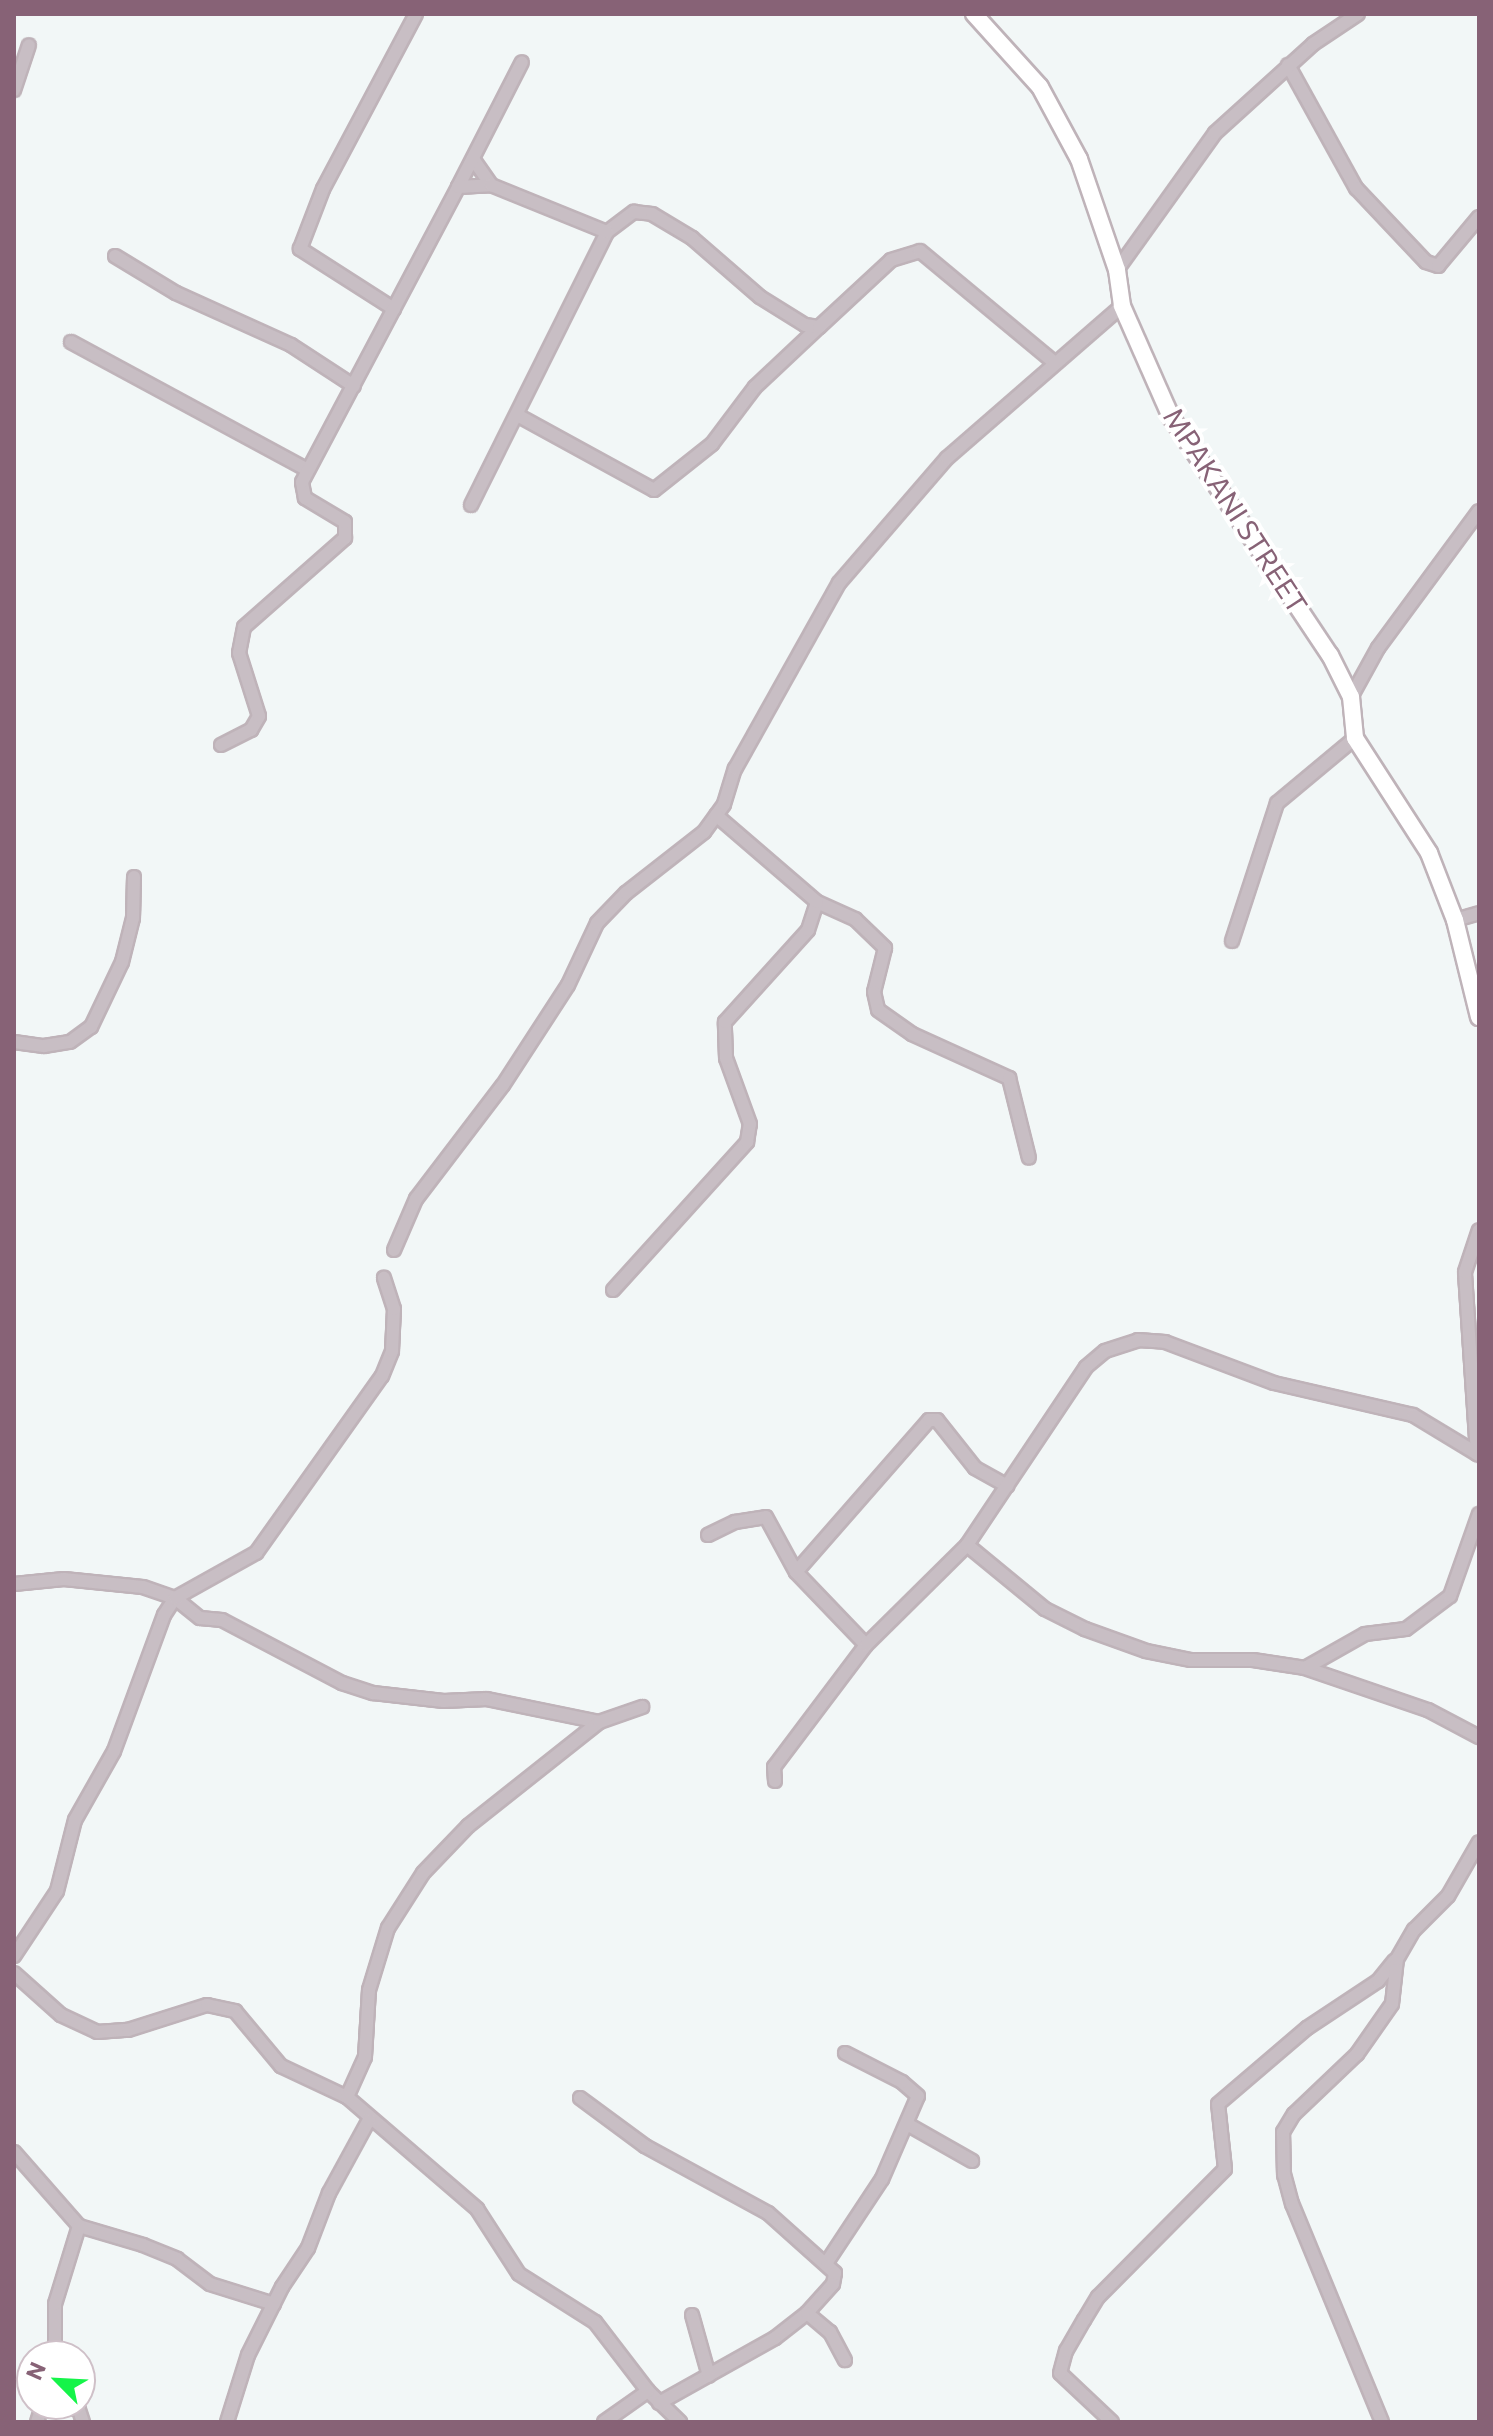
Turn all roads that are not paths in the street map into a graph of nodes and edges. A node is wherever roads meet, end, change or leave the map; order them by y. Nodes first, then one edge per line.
1 (416, 14) edge
2 (974, 14) edge
3 (1358, 14) edge
4 (29, 45) dead end
5 (522, 62) dead end
6 (1288, 65) junction
7 (14, 90) edge
8 (473, 159) junction
9 (491, 185) junction
10 (458, 187) junction
11 (1479, 217) edge
12 (607, 232) junction
13 (115, 256) dead end
14 (1117, 270) junction
15 (1122, 306) junction
16 (394, 309) junction
17 (819, 327) junction
18 (71, 342) dead end
19 (1055, 363) junction
20 (354, 386) junction
21 (519, 416) junction
22 (308, 470) junction
23 (471, 505) dead end
24 (1479, 511) edge
25 (1351, 697) junction
26 (1355, 738) junction
27 (221, 745) dead end
28 (716, 815) junction
29 (134, 877) dead end
30 (817, 902) junction
31 (1479, 913) edge
32 (1455, 920) junction
33 (1232, 941) dead end
34 (1479, 1017) edge
35 (14, 1042) edge
36 (1029, 1158) dead end
37 (1479, 1230) edge
38 (394, 1250) dead end
39 (384, 1278) dead end
40 (613, 1290) dead end
41 (1478, 1454) edge
42 (1007, 1486) junction
43 (1479, 1514) edge
44 (708, 1535) dead end
45 (967, 1545) junction
46 (796, 1572) junction
47 (14, 1584) edge
48 (175, 1598) junction
49 (866, 1645) junction
50 (1305, 1668) junction
51 (642, 1707) dead end
52 (599, 1722) junction
53 (1479, 1737) edge
54 (775, 1781) dead end
55 (1479, 1842) edge
56 (14, 1956) edge
57 (1397, 1959) junction
58 (14, 1973) edge
59 (845, 2053) dead end
60 (347, 2097) junction
61 (580, 2098) dead end
62 (369, 2120) junction
63 (907, 2124) junction
64 (14, 2152) edge
65 (972, 2161) dead end
66 (79, 2226) junction
67 (827, 2262) junction
68 (274, 2304) junction
69 (807, 2313) junction
70 (692, 2315) dead end
71 (55, 2340) edge
72 (845, 2360) dead end
73 (709, 2376) junction
74 (648, 2391) junction
75 (659, 2403) junction
76 (227, 2422) edge
77 (604, 2422) edge
78 (680, 2422) edge
79 (1112, 2422) edge
80 (1382, 2422) edge

1 - 16 street
2 - 14 street, MPAKANI STREET
3 - 6 street
4 - 7 street
5 - 8 street
6 - 11 street
6 - 14 street
8 - 9 street
8 - 10 street
9 - 10 street
9 - 12 street
10 - 16 street
12 - 17 street
12 - 21 street
13 - 20 street
14 - 15 street, MPAKANI STREET
15 - 19 street
15 - 25 street, MPAKANI STREET
16 - 20 street
17 - 19 street
17 - 21 street
18 - 22 street
19 - 28 street
20 - 22 street
21 - 23 street
22 - 27 street
24 - 25 street
25 - 26 street, MPAKANI STREET
26 - 32 street, MPAKANI STREET
26 - 33 street
28 - 30 street
28 - 38 street
29 - 35 street
30 - 36 street
30 - 40 street
31 - 32 street
32 - 34 street, MPAKANI STREET
37 - 41 street
39 - 48 street
41 - 42 street
42 - 45 street
42 - 46 street
43 - 50 street
44 - 46 street
45 - 49 street
45 - 50 street
46 - 49 street
47 - 48 street
48 - 52 street
48 - 56 street
49 - 54 street
50 - 53 street
51 - 52 street
52 - 60 street
55 - 57 street
57 - 79 street
57 - 80 street
58 - 60 street
59 - 63 street
60 - 62 street
61 - 67 street
62 - 68 street
62 - 74 street
63 - 65 street
63 - 67 street
64 - 66 street
66 - 68 street
66 - 71 street
67 - 69 street
68 - 76 street
69 - 72 street
69 - 73 street
70 - 73 street
73 - 75 street
74 - 75 street
74 - 77 street
75 - 78 street

